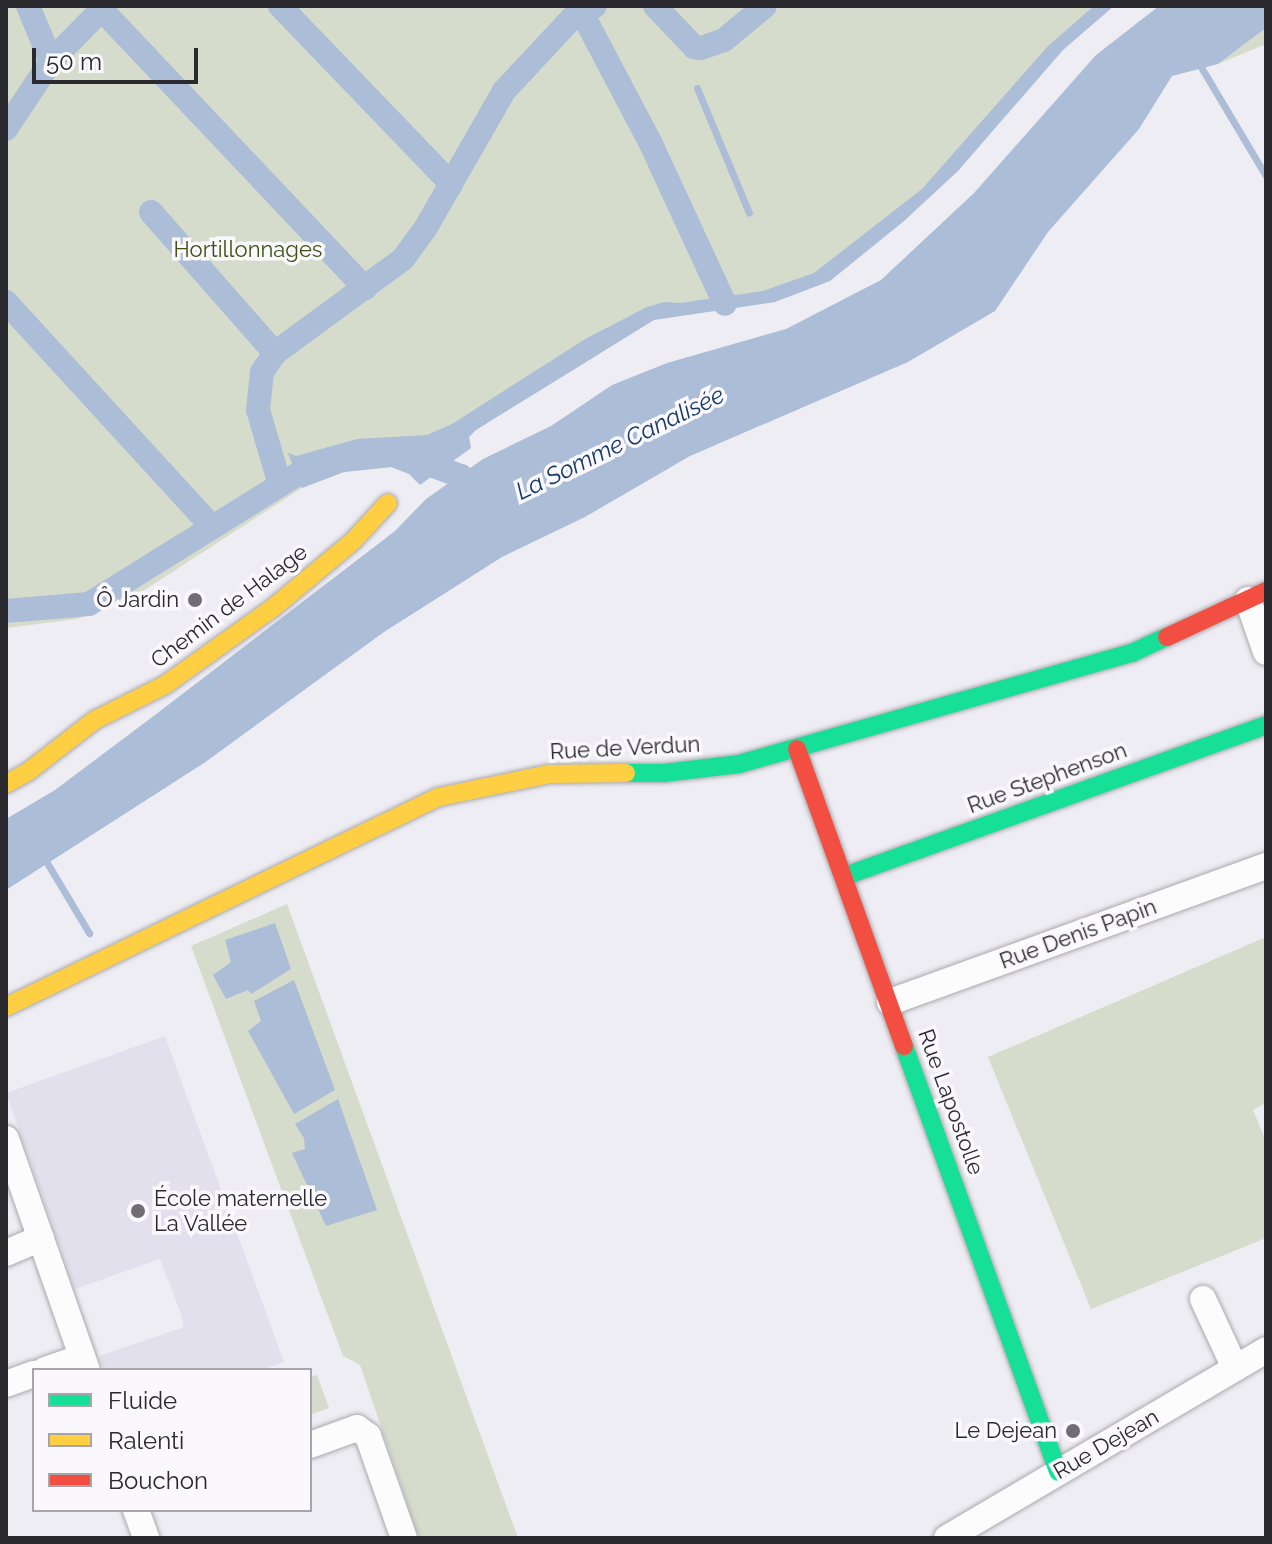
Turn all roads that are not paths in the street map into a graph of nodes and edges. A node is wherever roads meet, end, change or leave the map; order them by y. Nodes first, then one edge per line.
1 (388, 503) dead end
2 (1257, 595) edge
3 (1266, 652) edge
4 (1266, 725) edge
5 (797, 749) junction
6 (6, 784) edge
7 (1266, 866) edge
8 (845, 876) junction
9 (890, 1002) junction
10 (6, 1007) edge
11 (6, 1139) edge
12 (41, 1238) junction
13 (6, 1253) edge
14 (1203, 1299) dead end
15 (1266, 1350) edge
16 (84, 1364) edge
17 (58, 1368) edge
18 (1235, 1368) junction
19 (32, 1375) edge
20 (6, 1384) edge
21 (312, 1444) edge
22 (1058, 1472) junction
23 (137, 1512) edge
24 (146, 1538) edge
25 (404, 1538) edge
26 (947, 1538) edge

1 - 6 street, Chemin de Halage
2 - 3 street
2 - 5 street, Rue de Verdun
4 - 8 street, Rue Stephenson
5 - 8 street, Rue Lapostolle
5 - 10 street, Rue de Verdun
7 - 9 street, Rue Denis Papin
8 - 9 street, Rue Lapostolle
9 - 22 street, Rue Lapostolle
11 - 12 street
12 - 13 street
12 - 16 street
14 - 18 street
15 - 18 street, Rue Dejean
16 - 17 street
18 - 22 street, Rue Dejean
19 - 20 street
21 - 25 street
22 - 26 street, Rue Dejean
23 - 24 street

